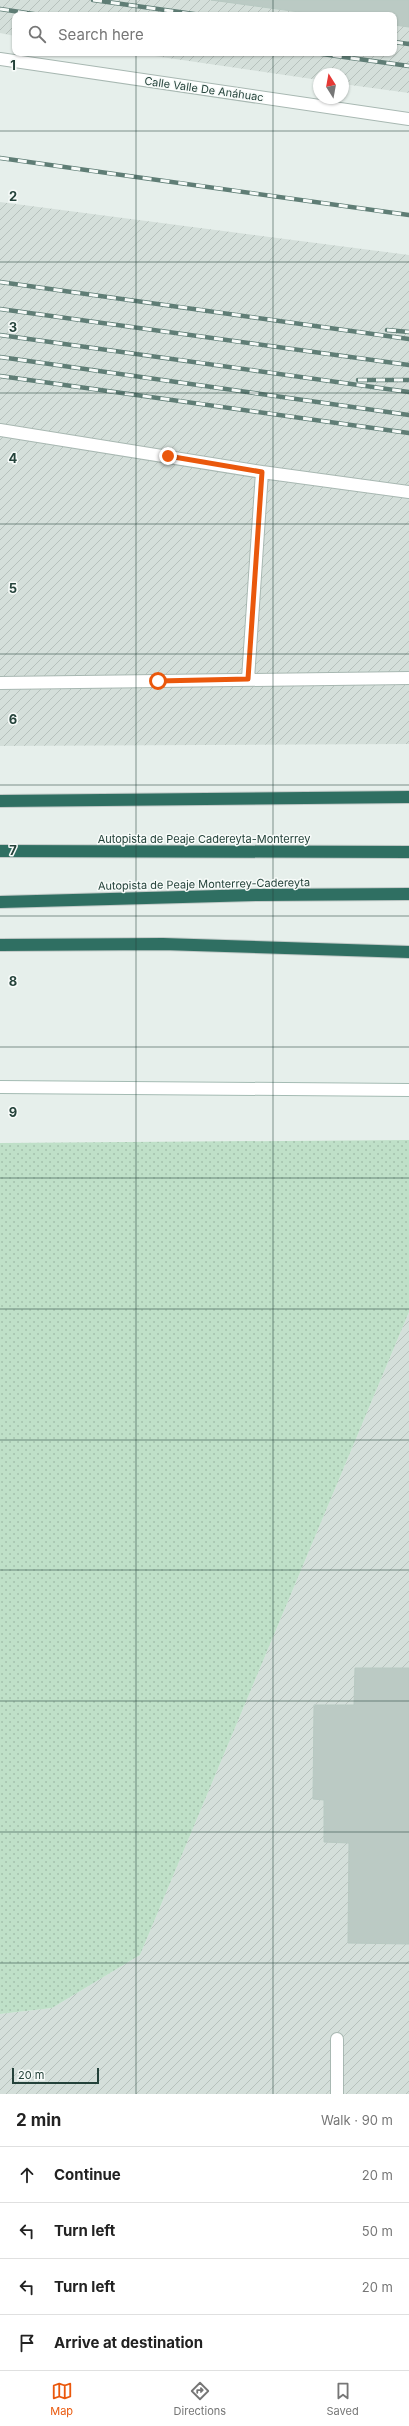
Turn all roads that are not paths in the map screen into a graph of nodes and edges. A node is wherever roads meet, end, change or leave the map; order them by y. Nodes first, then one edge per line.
1 (0, 59) edge
2 (409, 119) edge
3 (0, 430) edge
4 (262, 472) junction
5 (409, 492) edge
6 (409, 678) edge
7 (248, 679) junction
8 (0, 683) edge
9 (409, 797) edge
10 (0, 802) edge
11 (0, 851) edge
12 (409, 852) edge
13 (409, 894) edge
14 (0, 902) edge
15 (0, 945) edge
16 (409, 952) edge
17 (0, 1087) edge
18 (409, 1090) edge
19 (337, 2039) dead end
20 (337, 2094) edge

1 - 2 street, Calle Valle De Anáhuac
3 - 4 street
4 - 5 street
4 - 7 street
6 - 7 street
7 - 8 street
9 - 10 highway
11 - 12 highway, Autopista de Peaje Cadereyta-Monterrey
13 - 14 highway, Autopista de Peaje Monterrey-Cadereyta
15 - 16 highway
17 - 18 street
19 - 20 street

